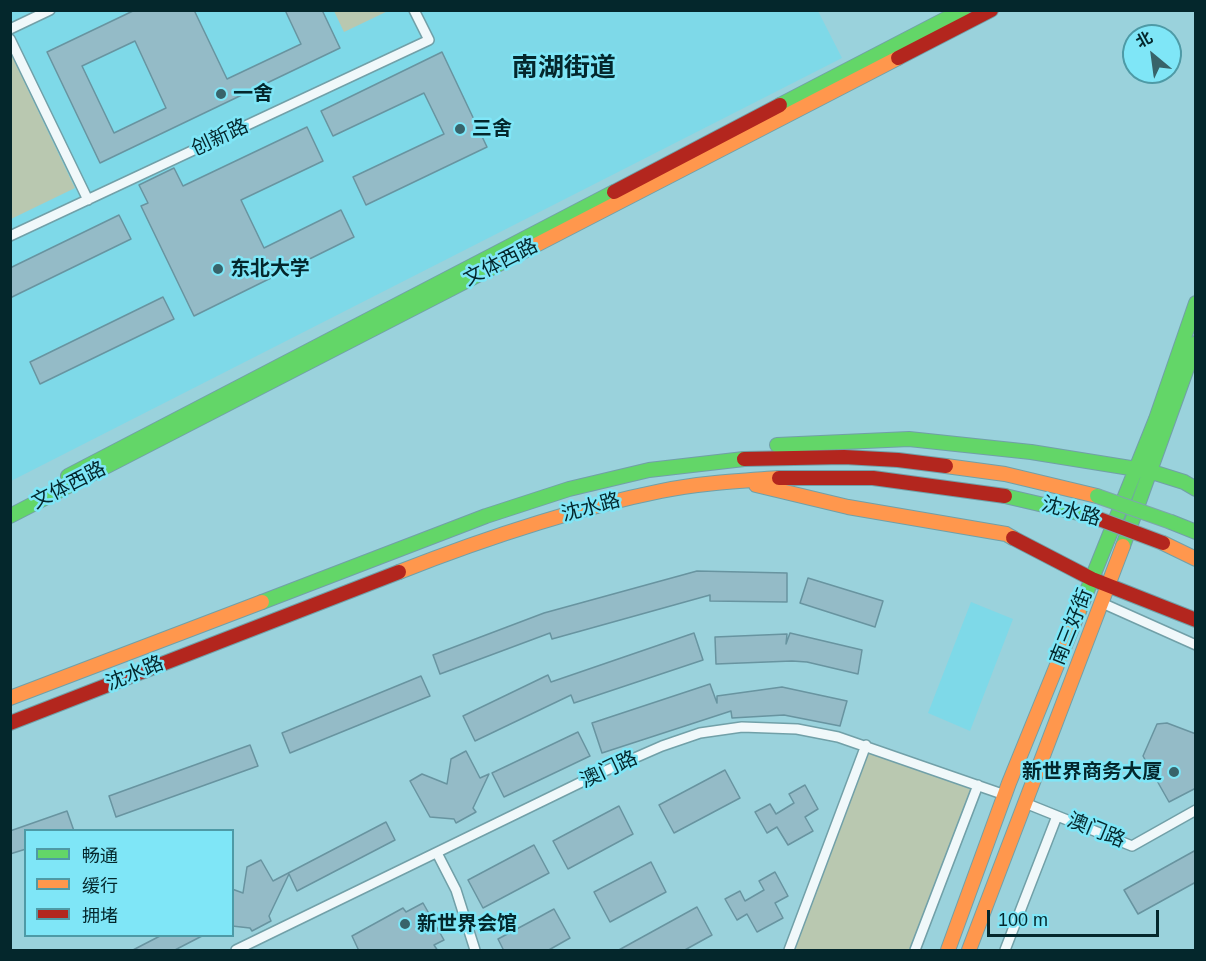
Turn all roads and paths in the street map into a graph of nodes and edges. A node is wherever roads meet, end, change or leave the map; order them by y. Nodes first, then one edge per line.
1 (50, 10) edge
2 (414, 10) edge
3 (963, 10) edge
4 (991, 10) edge
5 (10, 29) edge
6 (10, 39) edge
7 (88, 200) junction
8 (10, 236) edge
9 (1196, 303) edge
10 (1196, 343) edge
11 (1193, 363) edge
12 (690, 464) junction
13 (1144, 470) junction
14 (740, 481) junction
15 (1196, 489) edge
16 (10, 506) edge
17 (10, 516) edge
18 (1196, 532) edge
19 (1196, 559) edge
20 (1092, 579) junction
21 (1107, 585) junction
22 (1102, 603) junction
23 (1196, 620) edge
24 (1196, 645) edge
25 (10, 699) edge
26 (10, 723) edge
27 (866, 745) junction
28 (978, 785) junction
29 (1005, 795) junction
30 (1025, 803) junction
31 (1196, 810) edge
32 (1056, 816) junction
33 (437, 853) junction
34 (236, 951) edge
35 (475, 951) edge
36 (789, 951) edge
37 (915, 951) edge
38 (948, 951) edge
39 (969, 951) edge
40 (1005, 951) edge

1 - 5 street
2 - 7 street, 创新路
3 - 16 main road, 文体西路
4 - 17 main road, 文体西路
6 - 7 street
7 - 8 street, 创新路
9 - 13 main road, 南三好街
10 - 11 main road
11 - 13 main road
12 - 13 main road
12 - 18 main road, 沈水路, bridge
12 - 25 main road, 沈水路
13 - 15 main road
13 - 20 main road, 南三好街
13 - 21 main road
14 - 19 main road, 沈水路, bridge
14 - 20 main road
14 - 26 main road, 沈水路
20 - 21 main road
20 - 29 main road, 南三好街
21 - 22 main road
21 - 23 main road
22 - 24 street
22 - 30 main road
27 - 28 street, 澳门路
27 - 33 street, 澳门路
27 - 36 street
28 - 29 street, 澳门路
28 - 37 street
29 - 38 main road, 南三好街
30 - 32 street, 澳门路
30 - 39 main road
31 - 32 street, 澳门路
32 - 40 street
33 - 34 street, 澳门路
33 - 35 street

